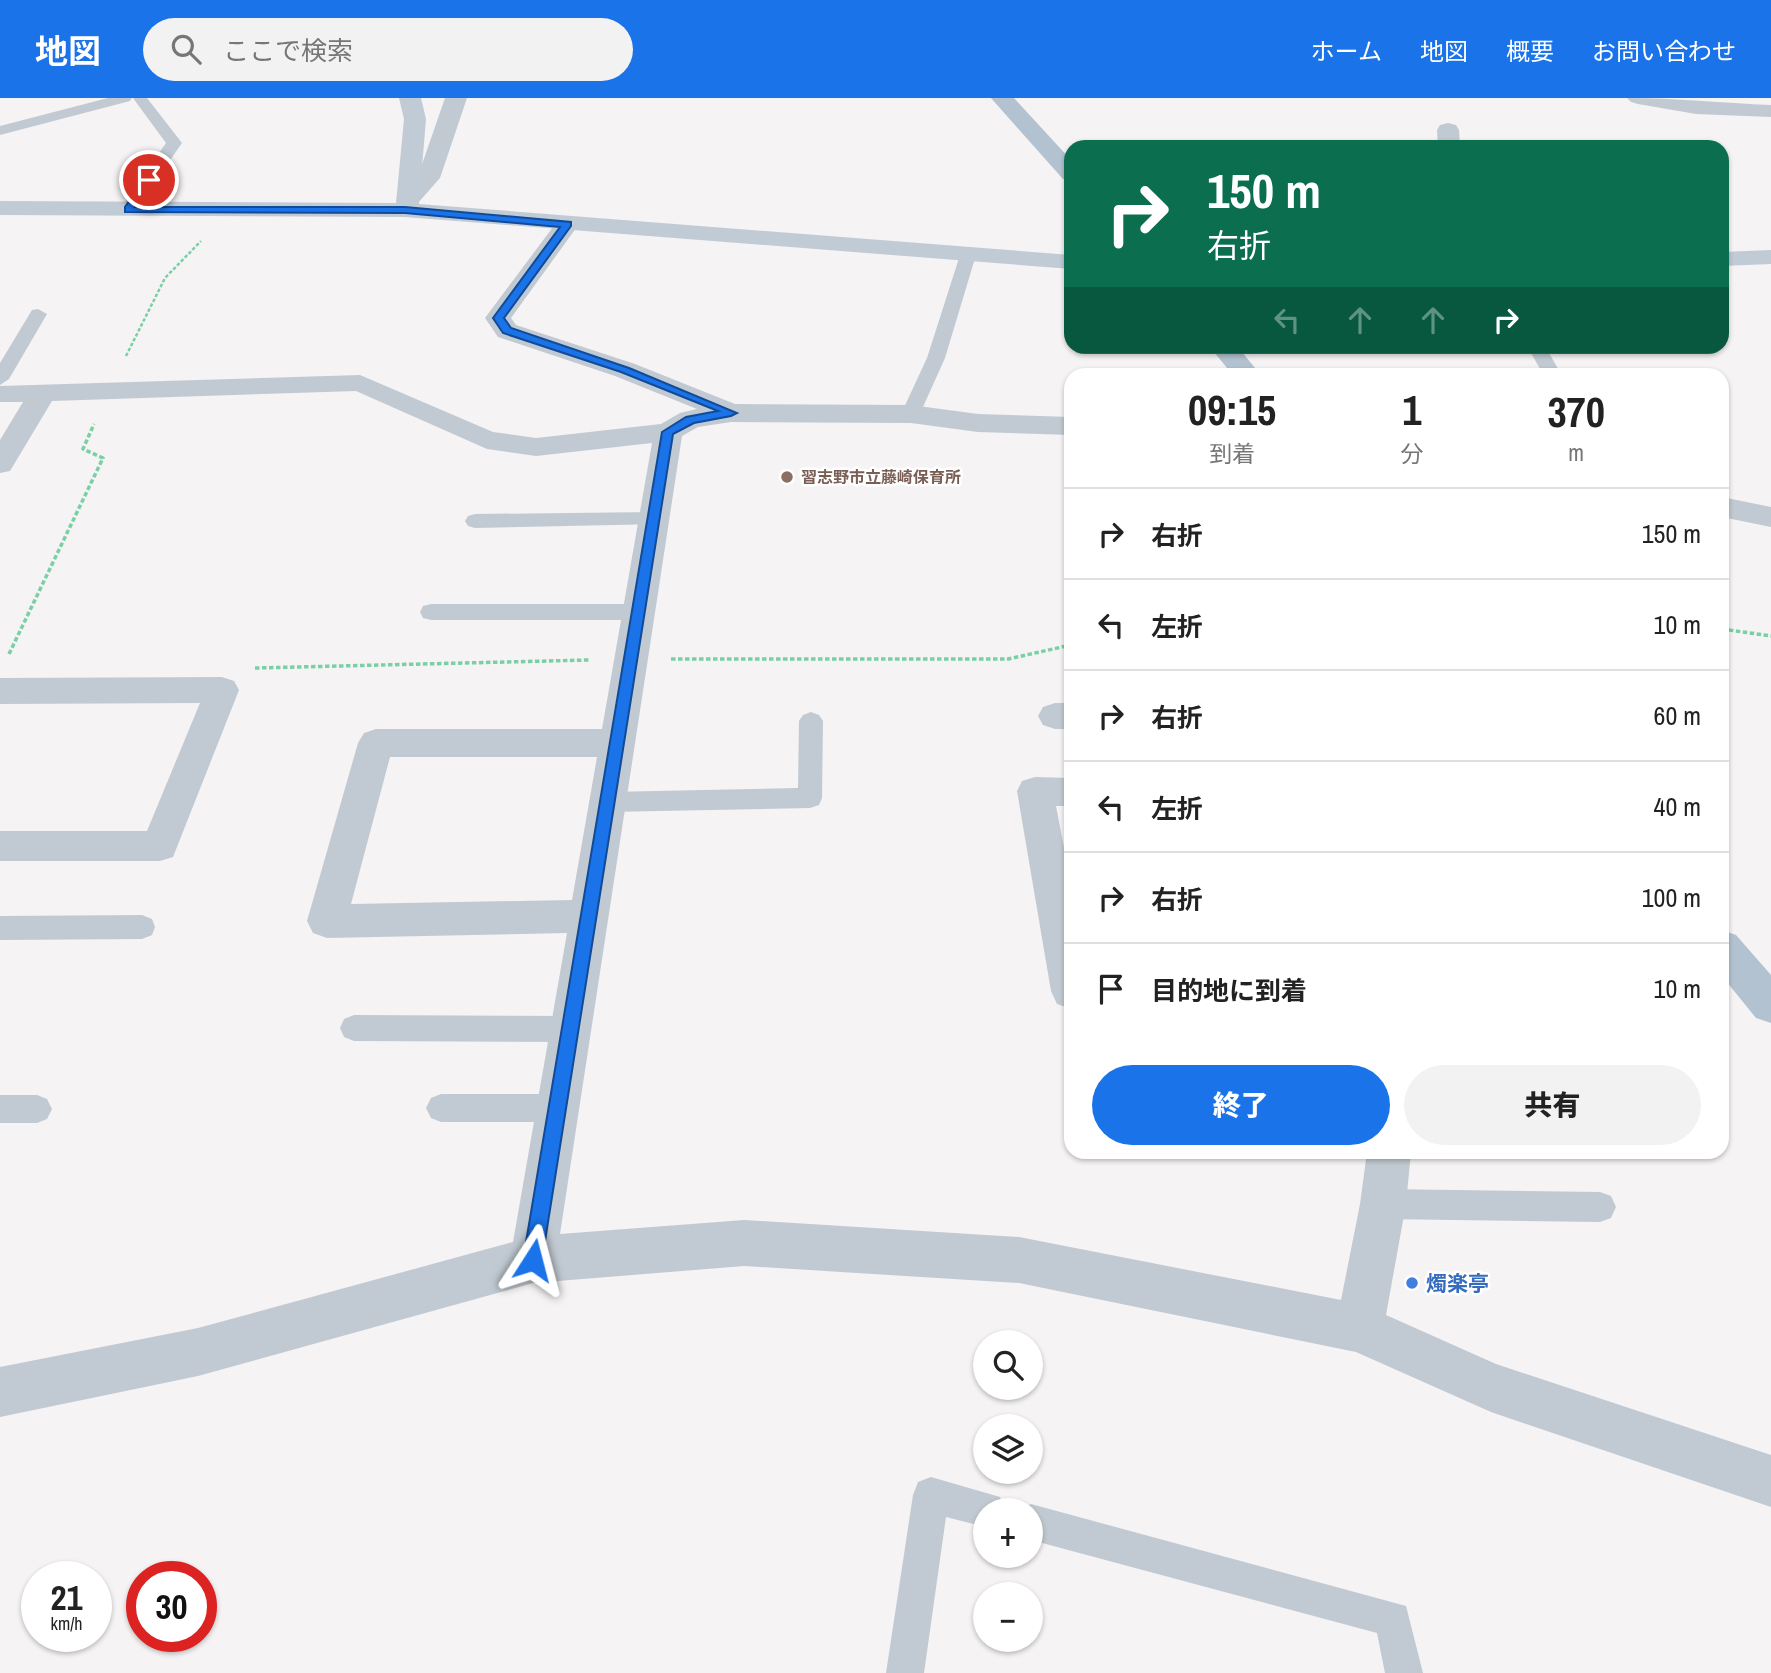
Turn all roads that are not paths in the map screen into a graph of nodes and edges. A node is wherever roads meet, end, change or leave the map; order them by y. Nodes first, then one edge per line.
1 (125, 98) edge
2 (140, 98) edge
3 (410, 98) edge
4 (456, 98) edge
5 (1002, 98) edge
6 (1638, 98) edge
7 (1771, 111) edge
8 (0, 131) edge
9 (1064, 166) edge
10 (407, 204) junction
11 (0, 208) edge
12 (128, 209) junction
13 (567, 224) junction
14 (968, 255) junction
15 (1771, 257) edge
16 (1729, 259) edge
17 (1064, 262) edge
18 (38, 314) dead end
19 (1229, 354) edge
20 (1241, 368) edge
21 (0, 379) edge
22 (43, 392) junction
23 (0, 394) edge
24 (731, 413) junction
25 (911, 414) junction
26 (1064, 426) edge
27 (667, 432) junction
28 (0, 464) edge
29 (1729, 509) edge
30 (1771, 517) edge
31 (653, 519) junction
32 (475, 521) dead end
33 (431, 612) dead end
34 (638, 612) junction
35 (3, 676) edge
36 (811, 721) dead end
37 (617, 743) junction
38 (1064, 792) edge
39 (607, 802) junction
40 (0, 846) edge
41 (589, 916) junction
42 (142, 927) dead end
43 (0, 929) edge
44 (1064, 952) edge
45 (1729, 955) edge
46 (1771, 1005) edge
47 (354, 1028) dead end
48 (570, 1029) junction
49 (441, 1108) dead end
50 (558, 1108) junction
51 (0, 1109) edge
52 (37, 1109) dead end
53 (1388, 1159) edge
54 (1383, 1204) junction
55 (1600, 1207) dead end
56 (533, 1260) junction
57 (1359, 1328) junction
58 (0, 1392) edge
59 (1771, 1481) edge
60 (973, 1506) edge
61 (1043, 1525) edge
62 (905, 1673) edge
63 (1404, 1673) edge

1 - 8 lane
2 - 12 lane
3 - 10 street
4 - 10 street
5 - 9 main road
6 - 7 street
10 - 12 street
10 - 13 street
11 - 12 street
13 - 14 street
13 - 24 street
14 - 17 street
14 - 25 lane
15 - 16 street
18 - 21 lane
19 - 20 main road
22 - 23 street
22 - 27 street
22 - 28 street
24 - 25 street
24 - 27 street
25 - 26 street
27 - 31 street
29 - 30 street
31 - 32 lane
31 - 34 street
33 - 34 lane
34 - 37 street
35 - 40 street
36 - 39 lane
37 - 39 street
37 - 41 street
38 - 44 street
39 - 41 street
41 - 48 street
42 - 43 lane
45 - 46 main road
47 - 48 lane
48 - 50 street
49 - 50 lane
50 - 56 street
51 - 52 lane
53 - 54 street
54 - 55 lane
54 - 57 street
56 - 57 street
56 - 58 street
57 - 59 street
60 - 62 lane
61 - 63 lane

